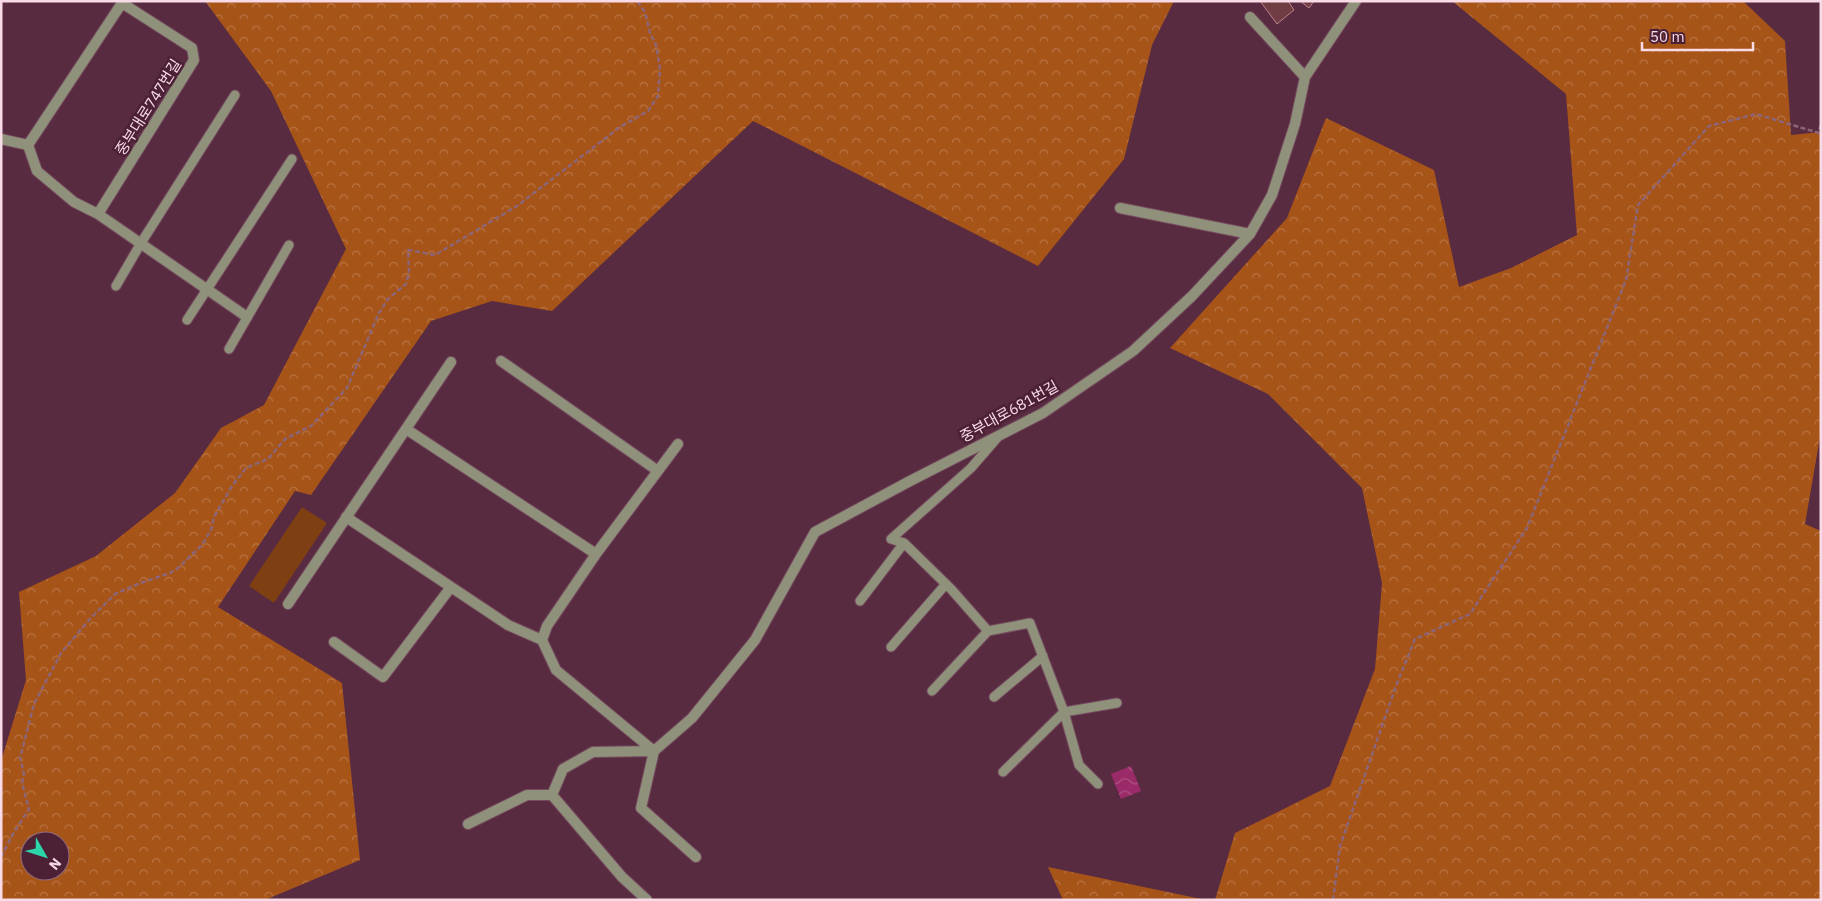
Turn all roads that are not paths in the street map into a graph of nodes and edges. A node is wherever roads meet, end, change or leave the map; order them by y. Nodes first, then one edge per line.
1 (1356, 1) edge
2 (1250, 16) dead end
3 (1305, 77) junction
4 (236, 95) dead end
5 (1, 139) edge
6 (28, 145) junction
7 (292, 159) dead end
8 (1120, 208) dead end
9 (98, 214) junction
10 (1250, 234) junction
11 (141, 243) junction
12 (289, 245) dead end
13 (116, 286) dead end
14 (208, 290) junction
15 (247, 317) junction
16 (187, 320) dead end
17 (229, 349) dead end
18 (501, 361) dead end
19 (451, 362) dead end
20 (406, 429) junction
21 (999, 436) junction
22 (678, 444) dead end
23 (658, 470) junction
24 (346, 517) junction
25 (904, 543) junction
26 (596, 554) junction
27 (946, 584) junction
28 (450, 587) junction
29 (860, 601) dead end
30 (288, 604) dead end
31 (988, 631) junction
32 (542, 640) junction
33 (334, 642) dead end
34 (891, 647) dead end
35 (1043, 656) junction
36 (932, 691) dead end
37 (994, 697) dead end
38 (1118, 703) dead end
39 (1064, 712) junction
40 (654, 751) junction
41 (1002, 772) dead end
42 (1098, 784) dead end
43 (552, 795) junction
44 (468, 824) dead end
45 (696, 857) dead end
46 (647, 900) edge

1 - 3 street, 중부대로681번길
2 - 3 street
3 - 10 street, 중부대로681번길
4 - 11 lane
5 - 6 street
6 - 9 street
6 - 9 street, 중부대로747번길
7 - 14 lane
8 - 10 street
9 - 11 street
10 - 21 street, 중부대로681번길
11 - 13 lane
11 - 14 street
12 - 15 lane
14 - 15 street
14 - 16 lane
15 - 17 lane
18 - 23 street
19 - 20 street
20 - 24 street
20 - 26 street
21 - 25 lane
21 - 40 street, 중부대로681번길
22 - 23 street
23 - 26 street
24 - 28 street
24 - 30 street
25 - 27 lane
25 - 29 lane
26 - 32 street
27 - 31 lane
27 - 34 lane
28 - 32 street
28 - 33 street
31 - 35 lane
31 - 36 lane
32 - 40 street
35 - 37 lane
35 - 39 lane
38 - 39 lane
39 - 41 lane
39 - 42 lane
40 - 43 street
40 - 45 street
43 - 44 street
43 - 46 street

